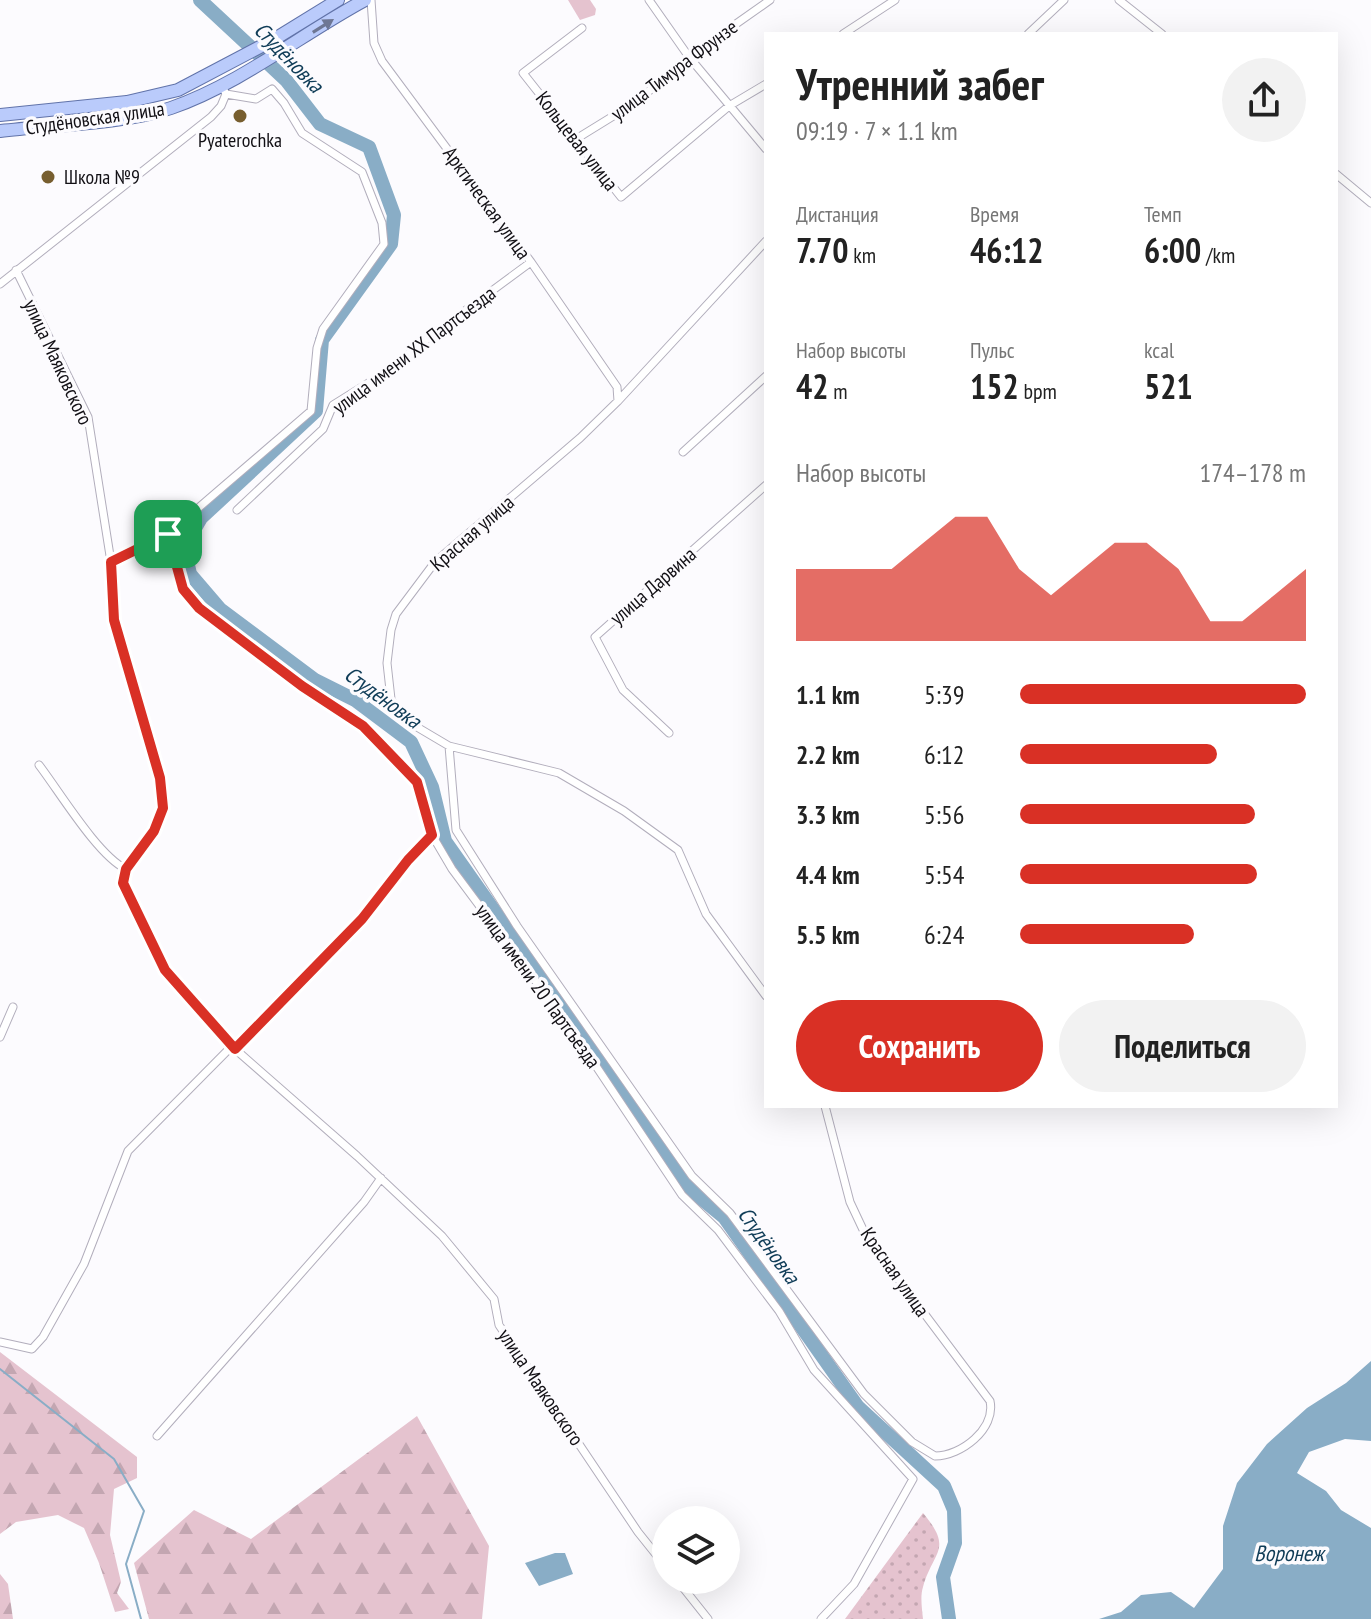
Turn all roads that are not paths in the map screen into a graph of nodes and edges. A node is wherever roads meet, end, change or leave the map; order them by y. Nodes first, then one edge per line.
1 (338, 0) edge
2 (649, 0) edge
3 (770, 0) edge
4 (895, 0) edge
5 (1064, 0) edge
6 (1119, 0) edge
7 (362, 2) edge
8 (582, 28) dead end
9 (846, 32) edge
10 (1030, 32) edge
11 (1159, 32) edge
12 (689, 57) junction
13 (764, 85) edge
14 (227, 86) junction
15 (729, 106) junction
16 (0, 115) edge
17 (0, 131) edge
18 (576, 139) junction
19 (764, 147) edge
20 (1338, 176) edge
21 (1371, 203) edge
22 (764, 243) edge
23 (531, 262) junction
24 (16, 270) junction
25 (0, 284) edge
26 (764, 378) edge
27 (618, 401) junction
28 (683, 452) dead end
29 (764, 487) edge
30 (237, 510) dead end
31 (168, 534) junction
32 (111, 562) junction
33 (669, 733) dead end
34 (449, 746) junction
35 (39, 765) dead end
36 (432, 835) junction
37 (126, 869) junction
38 (764, 993) edge
39 (13, 1007) dead end
40 (0, 1037) edge
41 (233, 1047) junction
42 (826, 1108) edge
43 (381, 1178) junction
44 (0, 1342) edge
45 (988, 1422) joint
46 (157, 1436) dead end
47 (652, 1550) edge
48 (688, 1594) edge
49 (708, 1619) edge
50 (821, 1619) edge

1 - 16 main road, Студёновская улица
2 - 12 street
3 - 12 street, улица Тимура Фрунзе
4 - 9 street
5 - 10 street
6 - 11 street
14 -> 7 main road, Студёновская улица
7 - 23 street, Арктическая улица
8 - 18 street, Кольцевая улица
12 - 15 street
12 - 18 street, улица Тимура Фрунзе
13 - 15 street, Кольцевая улица
14 - 17 main road, Студёновская улица
14 - 24 street
14 - 31 street, улица имени ХХ Партсъезда
15 - 18 street, Кольцевая улица
15 - 19 street
20 - 21 street
22 - 27 street, Красная улица
23 - 27 street, Арктическая улица
23 - 30 street, улица имени ХХ Партсъезда
24 - 25 street
24 - 32 street, улица Маяковского
26 - 28 street
27 - 34 street, Красная улица
29 - 33 street, улица Дарвина
31 - 32 street
31 - 36 street, улица имени 20 Партсъезда
32 - 37 street, улица Маяковского
34 - 38 street, Красная улица
34 - 45 street, улица имени 20 Партсъезда
35 - 37 street
36 - 41 street
36 - 50 street, улица имени 20 Партсъезда
37 - 41 street, улица Маяковского
39 - 40 street
41 - 43 street, улица Маяковского
41 - 44 street
42 - 45 street, Красная улица
43 - 46 street
43 - 47 street, улица Маяковского
48 - 49 street

